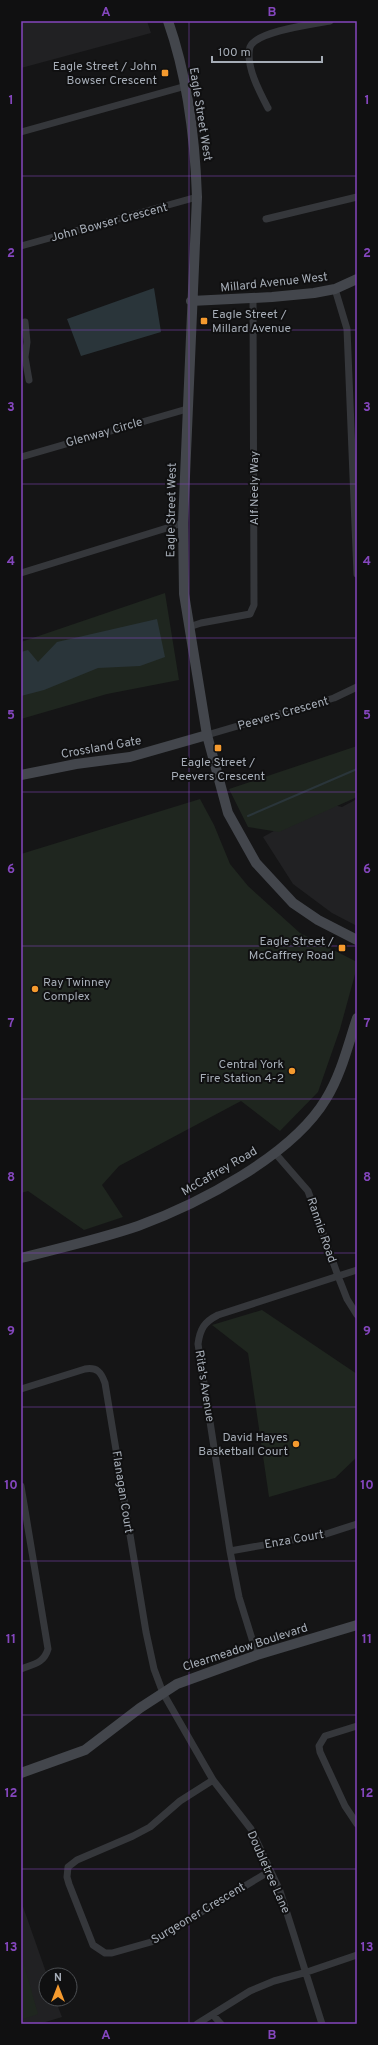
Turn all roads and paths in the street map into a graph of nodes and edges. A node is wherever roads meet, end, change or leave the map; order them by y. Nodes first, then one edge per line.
1 (168, 21) edge
2 (330, 21) edge
3 (186, 86) junction
4 (268, 108) dead end
5 (21, 132) edge
6 (197, 197) junction
7 (357, 197) edge
8 (266, 219) dead end
9 (21, 246) edge
10 (357, 279) edge
11 (335, 289) junction
12 (253, 298) junction
13 (191, 302) junction
14 (25, 322) dead end
15 (23, 357) edge
16 (29, 380) dead end
17 (187, 409) junction
18 (354, 438) edge
19 (21, 457) edge
20 (183, 523) junction
21 (21, 573) edge
22 (357, 574) edge
23 (189, 627) junction
24 (357, 687) edge
25 (207, 735) junction
26 (21, 775) edge
27 (357, 940) edge
28 (357, 1018) edge
29 (275, 1153) junction
30 (21, 1258) edge
31 (357, 1270) edge
32 (338, 1276) junction
33 (357, 1315) edge
34 (21, 1389) edge
35 (21, 1486) edge
36 (357, 1524) edge
37 (230, 1551) junction
38 (357, 1625) edge
39 (257, 1654) junction
40 (21, 1669) edge
41 (163, 1693) junction
42 (357, 1726) edge
43 (21, 1773) edge
44 (213, 1780) junction
45 (357, 1824) edge
46 (270, 1871) junction
47 (357, 1955) edge
48 (307, 1972) junction
49 (213, 2014) junction
50 (197, 2024) edge
51 (220, 2024) edge
52 (322, 2024) edge

1 - 3 main road, Eagle Street West
2 - 4 street
3 - 5 street
3 - 6 main road, Eagle Street West
6 - 9 street, John Bowser Crescent
6 - 13 main road, Eagle Street West
7 - 8 street
10 - 11 main road, Millard Avenue West
11 - 12 main road, Millard Avenue West
11 - 18 street
12 - 13 main road, Millard Avenue West
12 - 23 street, Alf Neely Way
13 - 17 main road, Eagle Street West
14 - 15 street
15 - 16 street
17 - 19 street, Glenway Circle
17 - 20 main road, Eagle Street West
18 - 22 street
20 - 21 street
20 - 23 main road, Eagle Street West
23 - 25 main road, Eagle Street West
24 - 25 street, Peevers Crescent
25 - 26 main road, Crossland Gate
25 - 27 main road, Eagle Street West
28 - 29 main road, McCaffrey Road
29 - 30 main road, McCaffrey Road
29 - 32 street, Rannie Road
31 - 32 street, Rita's Avenue
32 - 33 street, Rannie Road
32 - 37 street, Rita's Avenue
34 - 41 street, Flanagan Court
35 - 40 street
36 - 37 street, Enza Court
37 - 39 street, Rita's Avenue
38 - 39 main road, Clearmeadow Boulevard
39 - 41 main road, Clearmeadow Boulevard
41 - 43 main road, Clearmeadow Boulevard
41 - 44 street, Doubletree Lane
42 - 45 street
44 - 46 street, Doubletree Lane
44 - 46 street, Surgeoner Crescent
46 - 48 street, Doubletree Lane
47 - 48 street
48 - 49 street
48 - 52 street, Doubletree Lane
49 - 50 street
49 - 51 street

